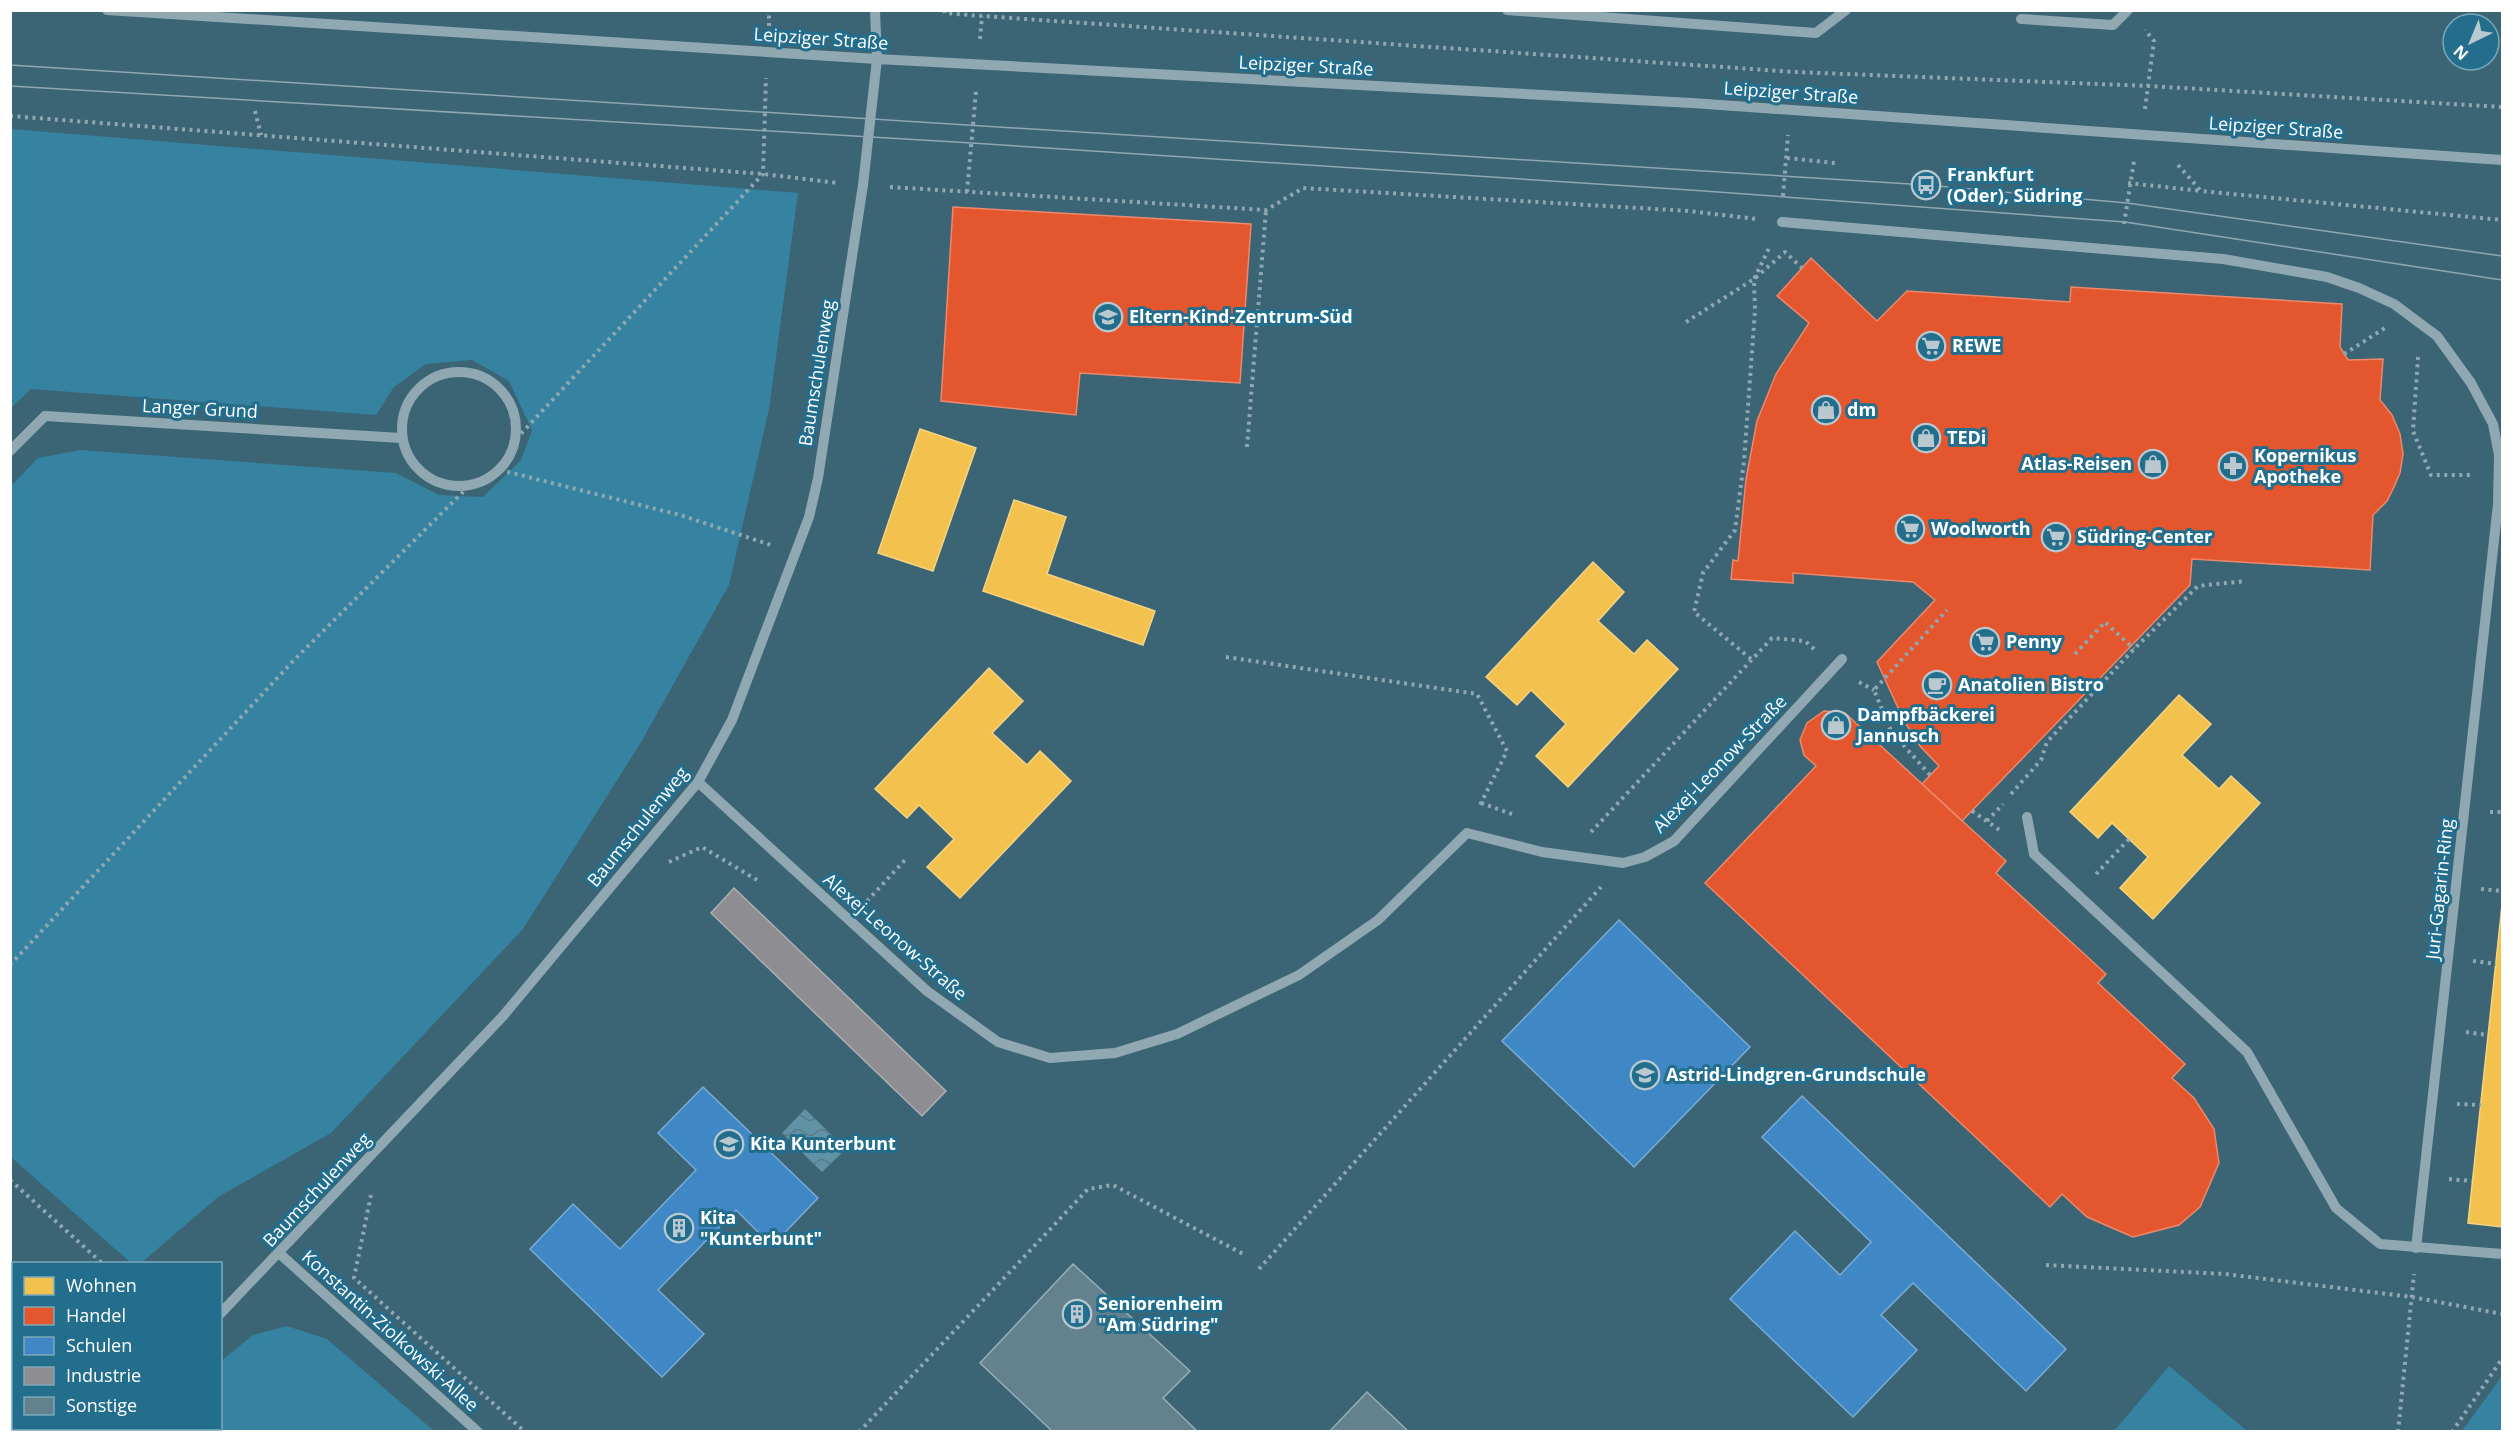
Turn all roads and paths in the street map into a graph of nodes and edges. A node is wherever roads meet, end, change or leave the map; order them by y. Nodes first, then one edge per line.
1 (107, 10) edge
2 (769, 10) edge
3 (875, 10) edge
4 (944, 10) edge
5 (1507, 10) edge
6 (1846, 10) edge
7 (2128, 10) edge
8 (982, 16) junction
9 (2021, 19) dead end
10 (2142, 26) dead end
11 (768, 52) junction
12 (877, 59) junction
13 (978, 65) junction
14 (1795, 72) junction
15 (2149, 86) junction
16 (2502, 107) edge
17 (1790, 110) junction
18 (255, 111) dead end
19 (10, 116) edge
20 (261, 135) junction
21 (2139, 136) junction
22 (1787, 158) junction
23 (2502, 159) edge
24 (1835, 163) dead end
25 (2176, 164) dead end
26 (763, 174) junction
27 (2128, 183) junction
28 (863, 185) junction
29 (2201, 191) junction
30 (967, 192) junction
31 (1266, 210) junction
32 (2502, 220) edge
33 (1782, 222) junction
34 (2121, 252) junction
35 (1802, 268) dead end
36 (1754, 279) junction
37 (2359, 288) junction
38 (1686, 322) dead end
39 (2385, 328) junction
40 (2393, 334) dead end
41 (2418, 352) dead end
42 (2344, 354) dead end
43 (401, 438) junction
44 (516, 439) junction
45 (1247, 447) dead end
46 (10, 451) edge
47 (500, 470) junction
48 (2498, 475) junction
49 (468, 487) junction
50 (2499, 535) edge
51 (796, 552) junction
52 (2246, 581) dead end
53 (1947, 610) dead end
54 (2134, 649) junction
55 (2075, 654) dead end
56 (1226, 657) dead end
57 (1751, 659) junction
58 (1838, 663) junction
59 (1874, 690) junction
60 (1930, 775) dead end
61 (698, 782) junction
62 (1481, 803) junction
63 (1513, 814) dead end
64 (2027, 818) dead end
65 (1987, 821) dead end
66 (1467, 833) junction
67 (1590, 833) dead end
68 (2129, 839) dead end
69 (905, 860) dead end
70 (1623, 863) junction
71 (663, 869) dead end
72 (757, 880) dead end
73 (2077, 895) junction
74 (848, 921) junction
75 (10, 965) edge
76 (10, 1180) edge
77 (372, 1193) dead end
78 (2416, 1248) junction
79 (280, 1254) junction
80 (2502, 1254) edge
81 (1245, 1255) dead end
82 (102, 1262) edge
83 (2046, 1265) dead end
84 (1259, 1269) dead end
85 (2412, 1297) junction
86 (222, 1312) edge
87 (2502, 1314) edge
88 (2502, 1359) edge
89 (478, 1431) edge
90 (525, 1431) edge
91 (859, 1431) edge
92 (2398, 1431) edge
93 (2452, 1431) edge

1 - 11 street, Leipziger Straße
2 - 11 path
3 - 12 street, Baumschulenweg
4 - 8 path
5 - 6 street
7 - 9 street
8 - 13 path
8 - 14 path
10 - 15 path
11 - 12 street, Leipziger Straße
11 - 26 path
12 - 13 street, Leipziger Straße
12 - 28 street, Baumschulenweg
13 - 17 street, Leipziger Straße
13 - 30 path
14 - 15 path
14 - 17 path
15 - 16 path
15 - 21 path
17 - 21 street, Leipziger Straße
17 - 22 path
18 - 20 path
19 - 20 path
20 - 26 path
21 - 23 street, Leipziger Straße
21 - 27 path
22 - 24 path
22 - 33 path
25 - 29 path
26 - 28 path
26 - 44 path
27 - 29 path
27 - 34 path
28 - 30 path
28 - 51 street, Baumschulenweg
29 - 32 path
30 - 31 path
31 - 33 path
31 - 45 path
33 - 34 street, Juri-Gagarin-Ring
33 - 36 path
34 - 37 street, Juri-Gagarin-Ring
35 - 36 path
36 - 38 path
36 - 57 path
37 - 39 path
37 - 48 street, Juri-Gagarin-Ring
39 - 40 path
39 - 42 path
41 - 48 path
43 - 44 street
43 - 46 street, Langer Grund
43 - 49 street
44 - 47 street
47 - 49 street
47 - 51 path
48 - 50 street, Juri-Gagarin-Ring
49 - 75 path
50 - 78 street, Juri-Gagarin-Ring
51 - 61 street, Baumschulenweg
52 - 54 path
53 - 59 path
54 - 55 path
54 - 65 path
56 - 62 path
57 - 58 path
57 - 67 path
58 - 59 path
58 - 70 street, Alexej-Leonow-Straße
59 - 60 path
61 - 74 street, Alexej-Leonow-Straße
61 - 79 street, Baumschulenweg
62 - 63 path
62 - 66 path
64 - 73 street
66 - 70 street, Alexej-Leonow-Straße
66 - 74 street, Alexej-Leonow-Straße
68 - 73 path
69 - 74 path
70 - 84 path
71 - 72 path
73 - 78 street
76 - 82 path
77 - 90 path
78 - 80 street
78 - 85 path
79 - 86 street, Baumschulenweg
79 - 89 street, Konstantin-Ziolkowski-Allee
81 - 91 path
83 - 85 path
85 - 87 path
85 - 92 path
88 - 93 path

